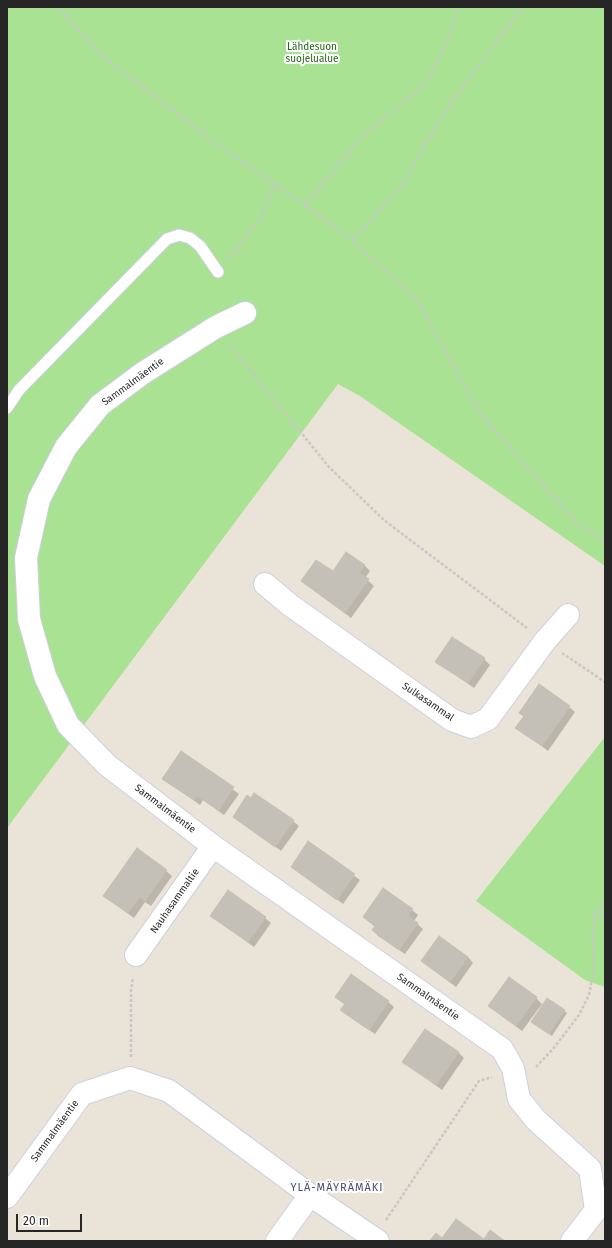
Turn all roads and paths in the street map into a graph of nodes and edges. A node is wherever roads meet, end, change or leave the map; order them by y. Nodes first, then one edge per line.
1 (58, 7) edge
2 (460, 7) edge
3 (522, 7) edge
4 (275, 184) junction
5 (305, 204) junction
6 (352, 240) junction
7 (218, 272) joint
8 (245, 313) dead end
9 (216, 327) junction
10 (7, 408) edge
11 (605, 541) edge
12 (266, 584) dead end
13 (568, 615) dead end
14 (545, 641) junction
15 (605, 682) edge
16 (213, 846) junction
17 (596, 912) dead end
18 (605, 919) edge
19 (136, 955) joint
20 (130, 1078) junction
21 (310, 1195) junction
22 (7, 1197) edge
23 (277, 1241) edge
24 (378, 1241) edge
25 (572, 1241) edge

1 - 4 path
2 - 5 path
3 - 6 path
4 - 5 path
4 - 7 path
5 - 6 path
6 - 11 path
7 - 10 lane
8 - 9 street, Sammalmäentie
9 - 14 path
9 - 16 street, Sammalmäentie
12 - 14 street, Sulkasammal
13 - 14 street, Sulkasammal
14 - 15 path
16 - 19 street, Nauhasammaltie
16 - 25 street, Sammalmäentie
17 - 18 path
19 - 20 path
20 - 21 street
20 - 22 street, Sammalmäentie
21 - 23 street
21 - 24 street

